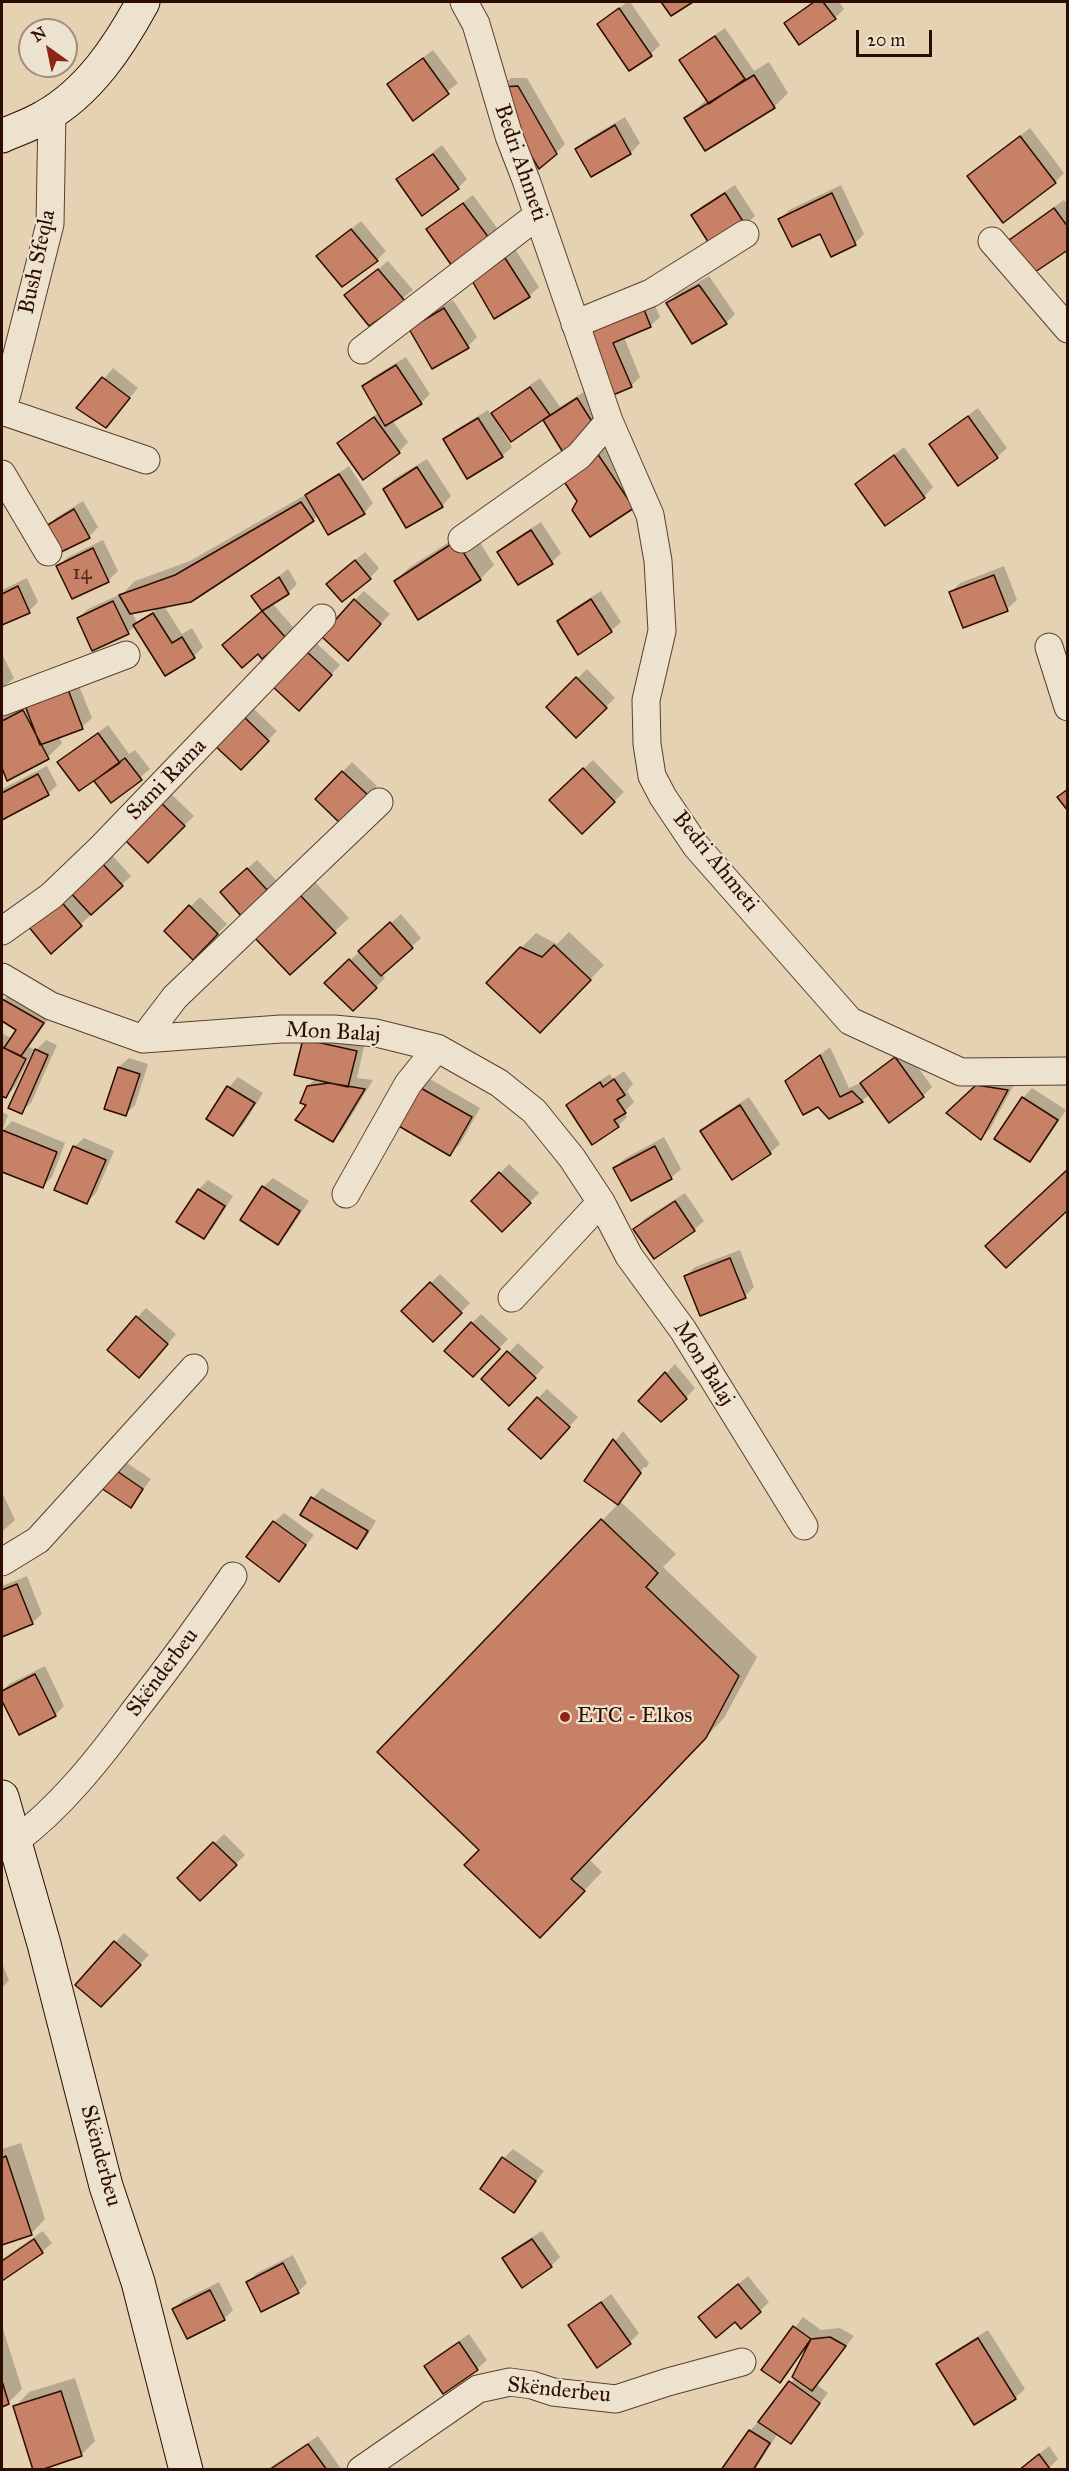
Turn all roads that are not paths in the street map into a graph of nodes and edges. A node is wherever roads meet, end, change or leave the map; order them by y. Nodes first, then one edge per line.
1 (143, 2) edge
2 (464, 2) edge
3 (52, 112) junction
4 (2, 136) edge
5 (538, 214) junction
6 (745, 234) dead end
7 (992, 241) dead end
8 (575, 324) junction
9 (1068, 329) edge
10 (362, 350) dead end
11 (2, 410) edge
12 (609, 421) junction
13 (146, 460) dead end
14 (2, 474) edge
15 (462, 539) dead end
16 (48, 552) dead end
17 (322, 618) dead end
18 (1049, 647) dead end
19 (126, 655) dead end
20 (2, 702) edge
21 (1068, 707) edge
22 (379, 802) dead end
23 (2, 931) edge
24 (2, 977) edge
25 (143, 1039) junction
26 (437, 1048) junction
27 (1068, 1071) edge
28 (346, 1194) dead end
29 (600, 1202) junction
30 (512, 1298) dead end
31 (194, 1368) dead end
32 (804, 1526) dead end
33 (2, 1562) edge
34 (233, 1576) dead end
35 (2, 1797) edge
36 (14, 1842) junction
37 (742, 2362) dead end
38 (186, 2469) edge
39 (361, 2469) edge

1 - 3 main road
2 - 5 street, Bedri Ahmeti
3 - 4 main road
3 - 11 street, Bush Sfeqla
5 - 8 street, Bedri Ahmeti
5 - 10 street
6 - 8 street
7 - 9 street
8 - 12 street, Bedri Ahmeti
11 - 13 street
12 - 15 street
12 - 27 street, Bedri Ahmeti
14 - 16 street
17 - 23 street, Sami Rama
18 - 21 street
19 - 20 street
22 - 25 street
24 - 25 street, Mon Balaj
25 - 26 street, Mon Balaj
26 - 28 street
26 - 29 street, Mon Balaj
29 - 30 street
29 - 32 street, Mon Balaj
31 - 33 street
34 - 36 street, Skënderbeu
35 - 36 main road, Skënderbeu
36 - 38 main road, Skënderbeu
37 - 39 street, Skënderbeu

